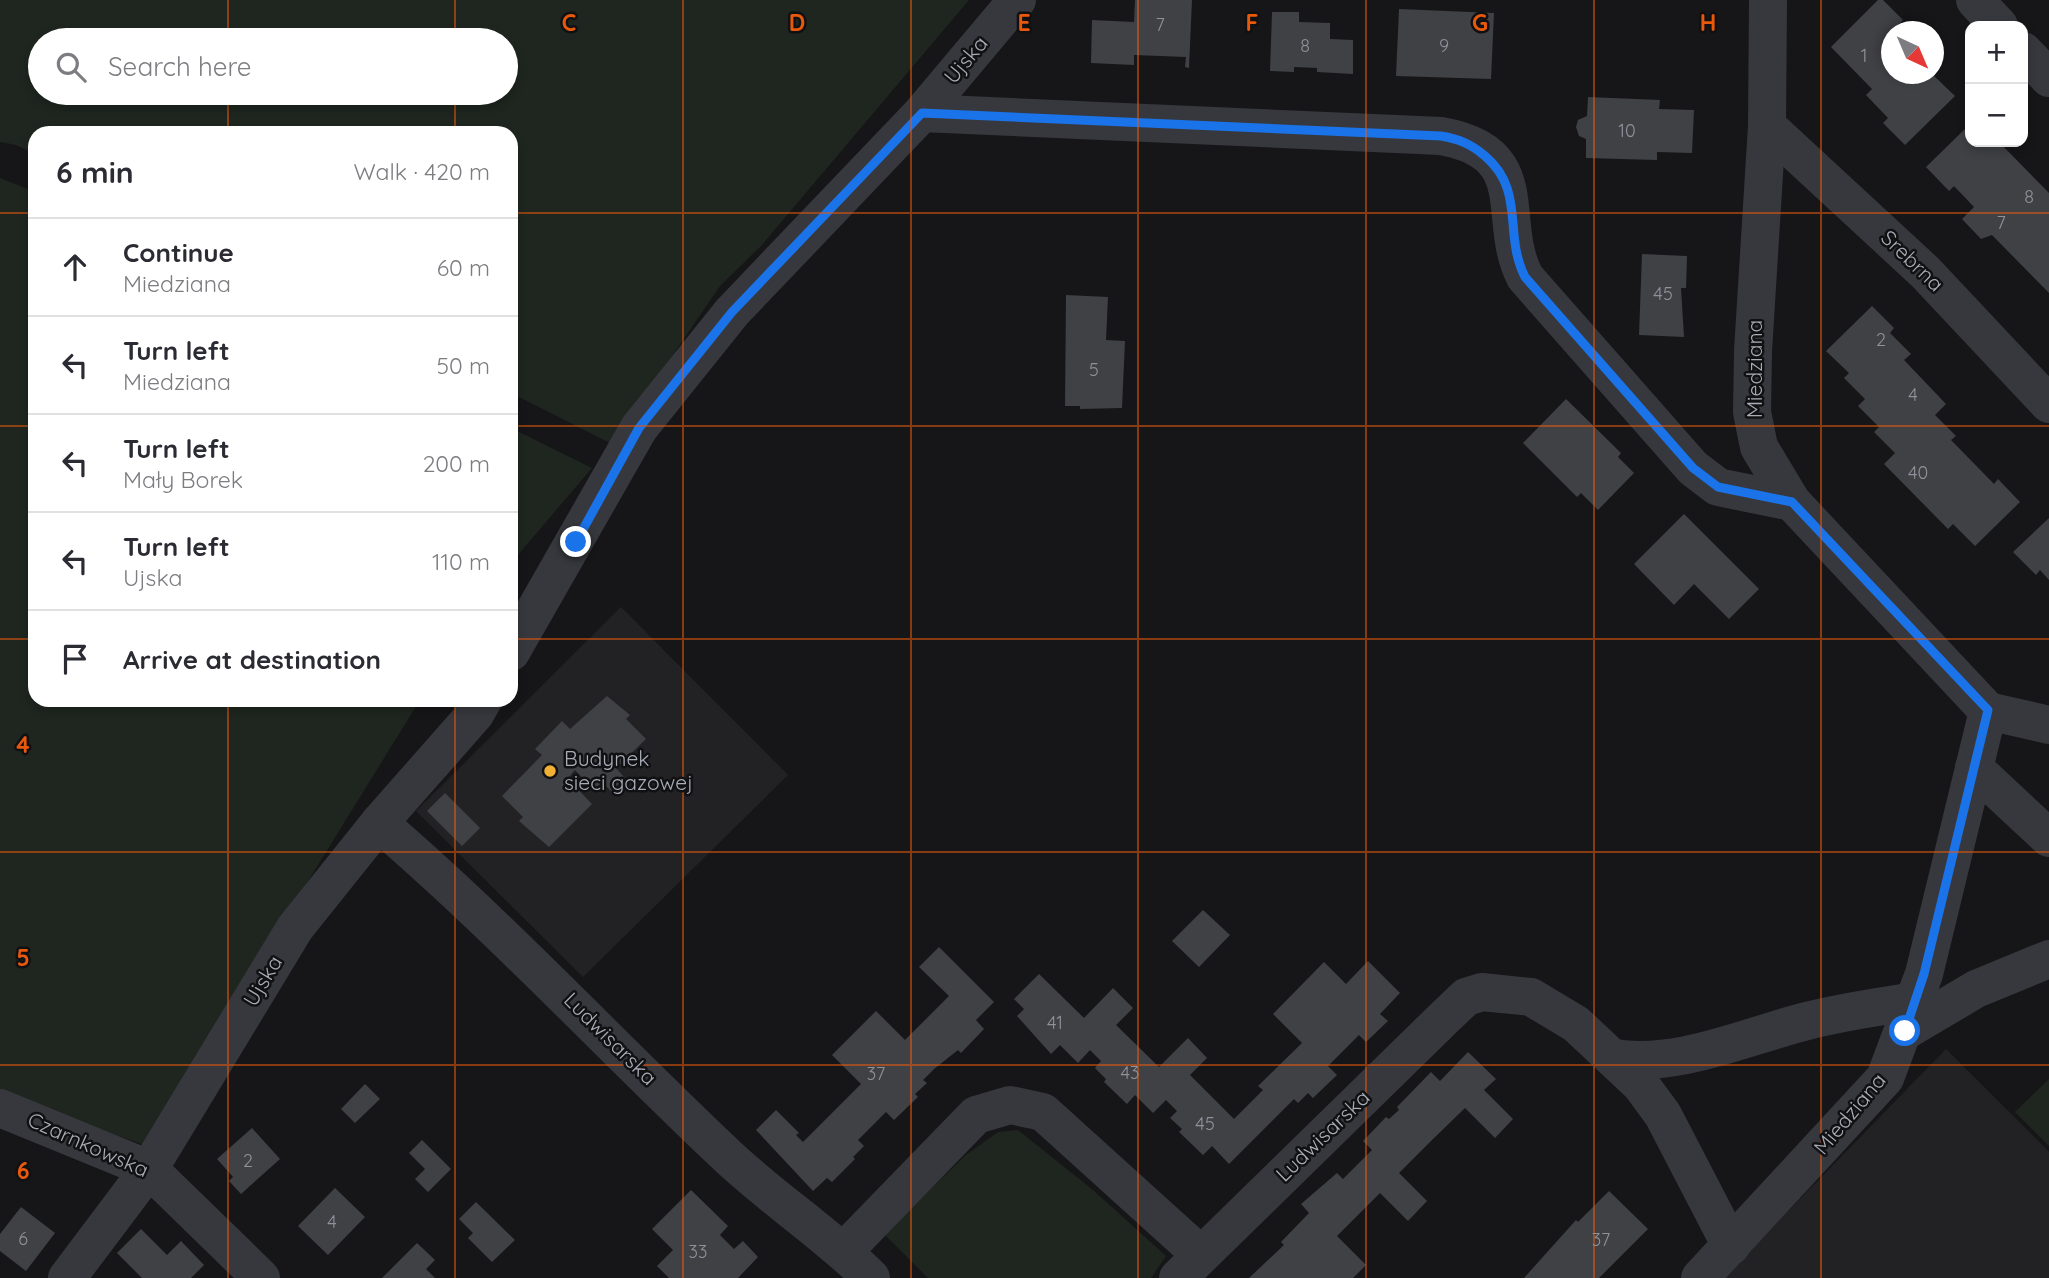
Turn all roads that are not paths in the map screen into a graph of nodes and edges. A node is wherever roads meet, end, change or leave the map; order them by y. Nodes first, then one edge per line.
1 (1017, 0) edge
2 (1768, 0) edge
3 (1975, 0) edge
4 (1995, 21) edge
5 (2028, 56) edge
6 (2049, 78) edge
7 (922, 113) junction
8 (1766, 125) junction
9 (2049, 404) edge
10 (1792, 502) junction
11 (518, 640) edge
12 (479, 707) edge
13 (1988, 710) junction
14 (2049, 725) edge
15 (1974, 768) junction
16 (379, 823) junction
17 (2049, 838) edge
18 (2049, 959) edge
19 (1910, 1016) junction
20 (1614, 1058) junction
21 (0, 1108) edge
22 (149, 1169) junction
23 (1731, 1246) junction
24 (844, 1251) junction
25 (1190, 1267) edge
26 (66, 1278) edge
27 (261, 1278) edge
28 (871, 1278) edge
29 (1699, 1278) edge

1 - 7 street, Ujska
2 - 8 street, Miedziana
3 - 4 street
5 - 6 street
7 - 10 street
7 - 11 street, Ujska
8 - 9 street, Srebrna
8 - 10 street, Miedziana
10 - 13 street, Miedziana
12 - 16 street, Ujska
13 - 14 street
13 - 15 street, Miedziana
15 - 17 street
15 - 19 street, Miedziana
16 - 22 street, Ujska
16 - 24 street, Ludwisarska
18 - 19 street
19 - 20 street
19 - 23 street, Miedziana
20 - 23 street, Ludwisarska
20 - 25 street, Ludwisarska
21 - 22 street, Czarnkowska
22 - 26 street, Ujska
22 - 27 street, Czarnkowska
23 - 29 street, Miedziana
24 - 25 street, Ludwisarska
24 - 28 street, Ludwisarska

